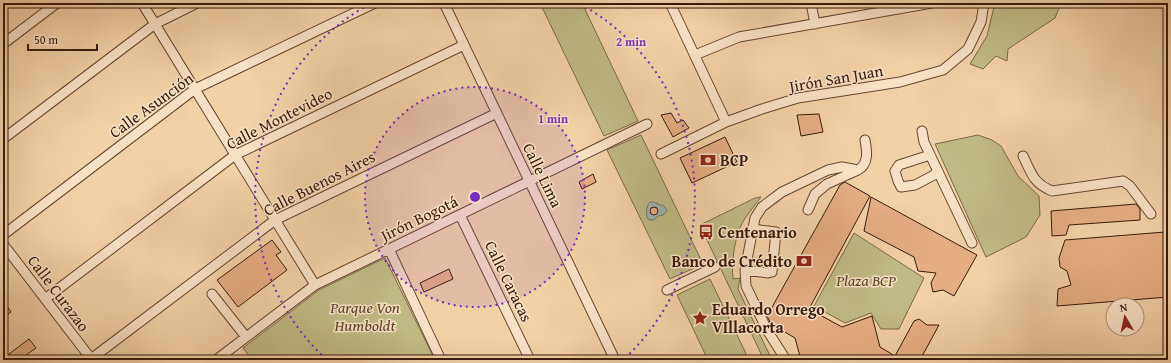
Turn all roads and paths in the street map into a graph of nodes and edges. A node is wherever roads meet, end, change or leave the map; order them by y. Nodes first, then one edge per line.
1 (57, 3) edge
2 (142, 3) edge
3 (198, 3) edge
4 (375, 3) edge
5 (444, 3) edge
6 (670, 3) edge
7 (811, 3) edge
8 (932, 3) edge
9 (984, 3) edge
10 (155, 24) junction
11 (815, 24) junction
12 (3, 44) edge
13 (464, 45) junction
14 (695, 55) junction
15 (195, 89) junction
16 (497, 113) junction
17 (726, 122) junction
18 (647, 124) dead end
19 (922, 131) dead end
20 (3, 139) edge
21 (865, 140) dead end
22 (661, 154) dead end
23 (235, 155) junction
24 (930, 155) junction
25 (1023, 156) dead end
26 (858, 170) junction
27 (938, 172) junction
28 (529, 181) junction
29 (808, 210) dead end
30 (1152, 214) dead end
31 (460, 215) junction
32 (274, 220) junction
33 (752, 229) junction
34 (3, 235) edge
35 (972, 243) dead end
36 (3, 244) edge
37 (389, 249) junction
38 (715, 268) dead end
39 (745, 270) junction
40 (315, 285) junction
41 (667, 290) dead end
42 (212, 294) dead end
43 (45, 299) junction
44 (246, 337) junction
45 (91, 360) edge
46 (216, 360) edge
47 (441, 360) edge
48 (530, 360) edge
49 (615, 360) edge
50 (786, 360) edge

1 - 12 street
2 - 10 street
3 - 10 street
4 - 15 street, Calle Asunción
5 - 13 street, Calle Lima
6 - 14 street
7 - 11 street
8 - 11 street
9 - 17 street, Jirón San Juan
10 - 15 street
10 - 20 street
11 - 14 street
13 - 16 street, Calle Lima
13 - 23 street, Calle Montevideo
14 - 17 street
15 - 23 street
15 - 34 street, Calle Asunción
16 - 28 street, Calle Lima
16 - 32 street, Calle Buenos Aires
17 - 22 street, Jirón San Juan
18 - 28 street, Jirón Bogotá
19 - 24 street
21 - 26 street
23 - 32 street
23 - 43 street, Calle Montevideo
24 - 27 street
24 - 27 street
25 - 30 street
26 - 29 street
26 - 33 street
27 - 35 street
28 - 31 street, Jirón Bogotá
28 - 49 street, Calle Lima
31 - 37 street, Jirón Bogotá
31 - 48 street, Calle Caracas
32 - 40 street
32 - 45 street, Calle Buenos Aires
33 - 39 street
33 - 39 street
36 - 43 street, Calle Curazao
37 - 40 street, Jirón Bogotá
37 - 47 street
38 - 41 street
39 - 50 street
40 - 44 street, Jirón Bogotá
42 - 44 street
43 - 45 street, Calle Curazao
44 - 46 street, Jirón Bogotá

